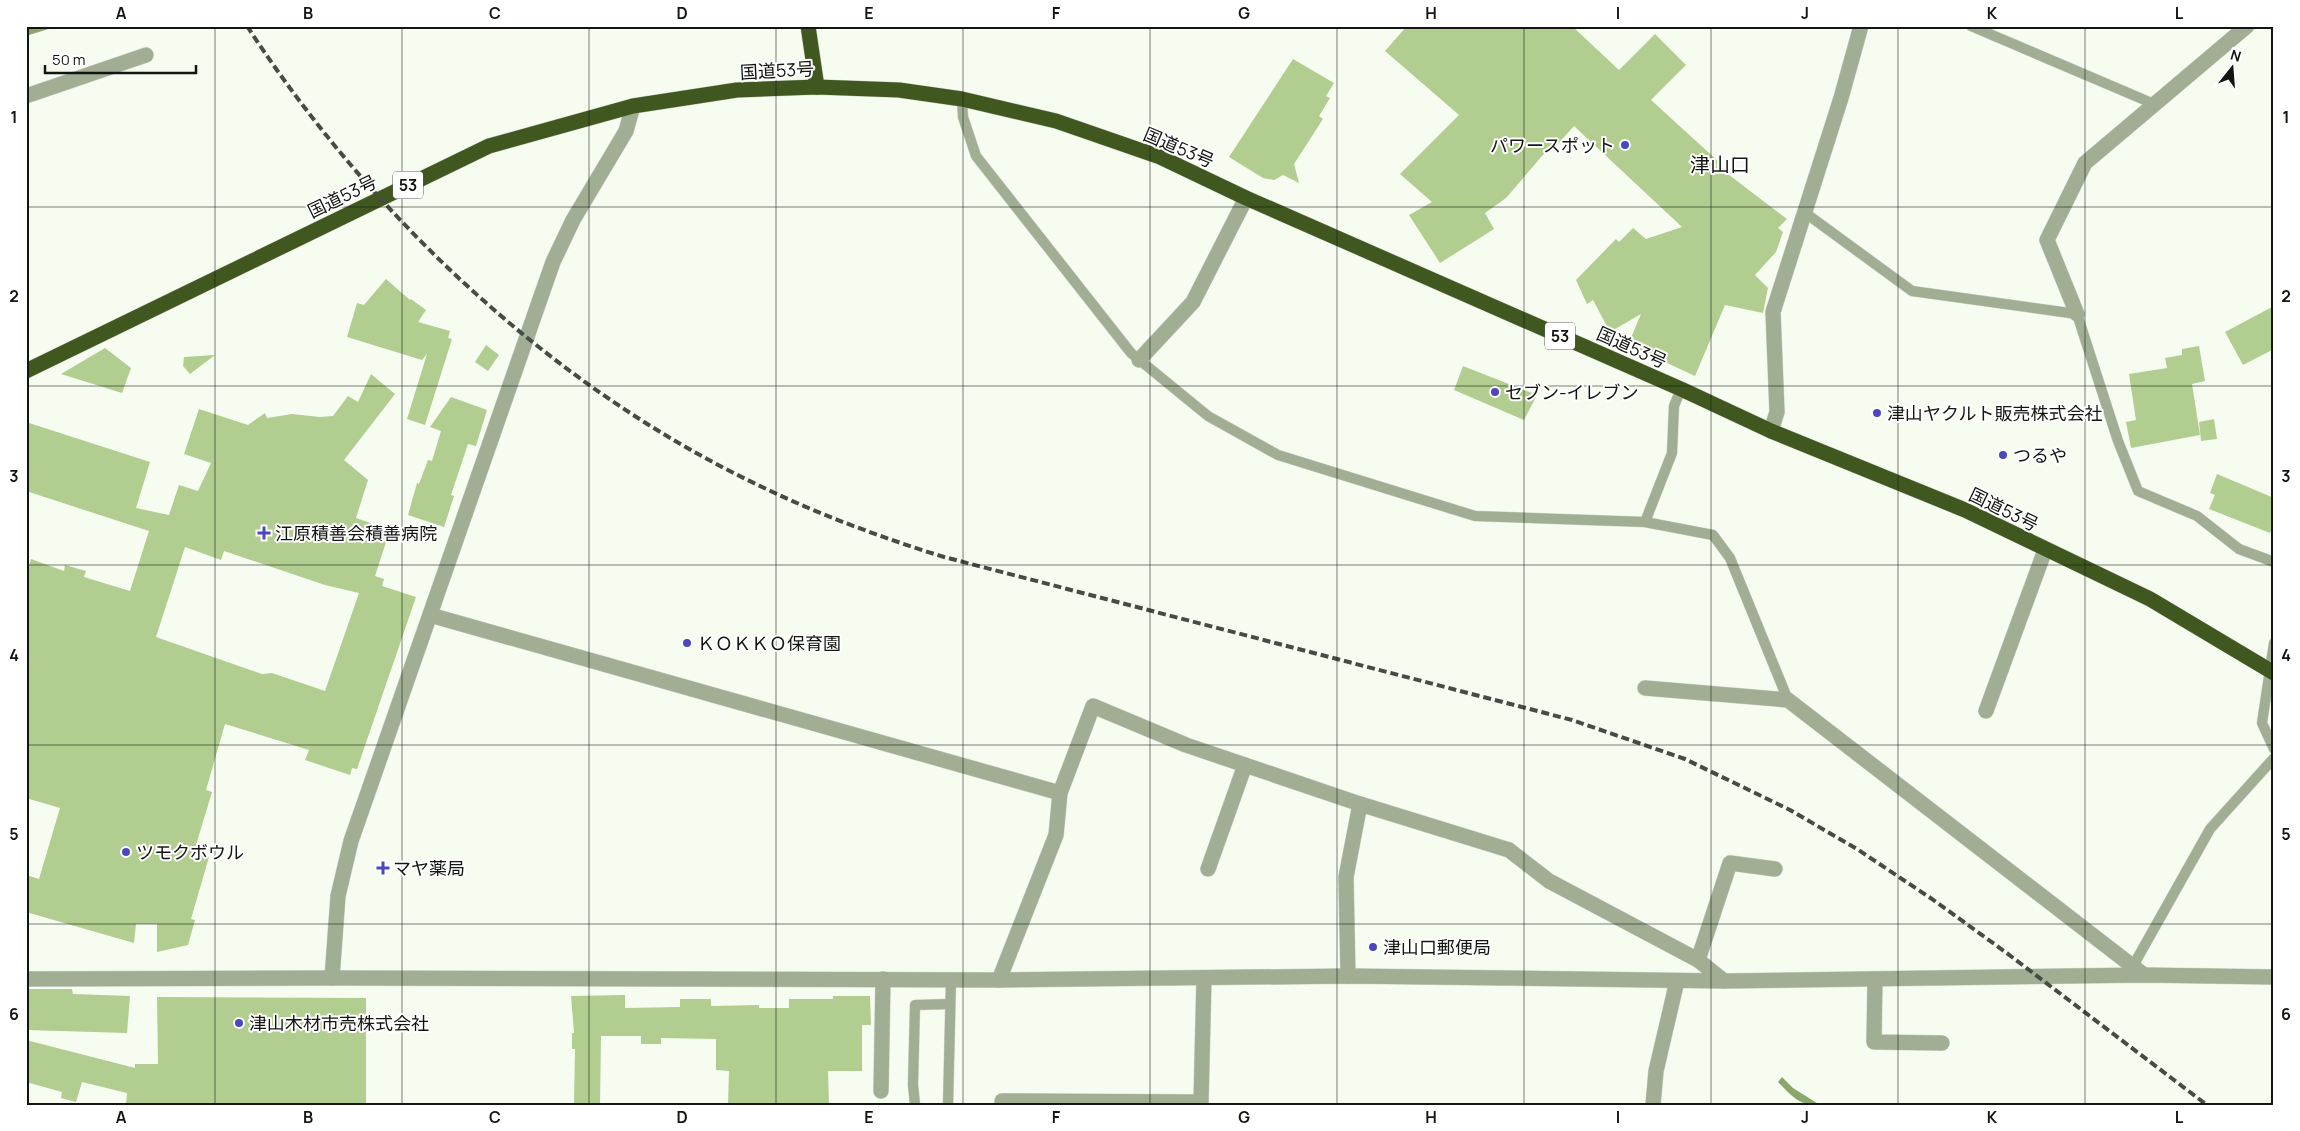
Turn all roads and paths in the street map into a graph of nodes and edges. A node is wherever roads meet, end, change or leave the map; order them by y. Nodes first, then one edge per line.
1 (808, 26) edge
2 (1861, 26) edge
3 (1971, 26) edge
4 (2247, 26) edge
5 (146, 55) dead end
6 (818, 86) junction
7 (26, 96) edge
8 (962, 99) junction
9 (2154, 104) junction
10 (633, 106) junction
11 (1246, 198) junction
12 (1804, 212) junction
13 (2077, 314) junction
14 (1139, 360) junction
15 (26, 371) edge
16 (1681, 389) junction
17 (1771, 431) junction
18 (1645, 522) junction
19 (2045, 550) junction
20 (2274, 562) edge
21 (430, 615) junction
22 (2274, 643) edge
23 (2272, 672) edge
24 (1645, 688) dead end
25 (1788, 700) junction
26 (1986, 712) dead end
27 (2274, 748) edge
28 (2274, 758) edge
29 (1245, 765) junction
30 (1060, 793) junction
31 (1360, 804) junction
32 (1208, 869) dead end
33 (1775, 869) dead end
34 (1698, 960) junction
35 (2139, 970) junction
36 (1348, 976) junction
37 (2274, 977) edge
38 (332, 978) junction
39 (1204, 978) junction
40 (883, 979) junction
41 (951, 979) junction
42 (1875, 979) junction
43 (26, 980) edge
44 (999, 980) junction
45 (1677, 981) junction
46 (1724, 981) junction
47 (950, 1004) junction
48 (1942, 1043) dead end
49 (881, 1091) dead end
50 (1002, 1101) dead end
51 (915, 1105) edge
52 (948, 1105) edge
53 (1653, 1105) edge

1 - 6 highway
2 - 12 street
3 - 9 lane
4 - 9 street
5 - 7 street
6 - 8 highway, 国道53号 / 53
6 - 10 highway, 国道53号 / 53
8 - 11 highway, 国道53号 / 53
8 - 14 lane
9 - 13 street
10 - 15 highway, 国道53号 / 53
10 - 21 street
11 - 14 street
11 - 16 highway, 国道53号 / 53
12 - 13 lane
12 - 17 street
13 - 20 lane
14 - 18 lane
16 - 17 highway, 国道53号 / 53
16 - 18 lane
17 - 19 highway, 国道53号 / 53
18 - 25 lane
19 - 23 highway, 国道53号 / 53
19 - 26 street
21 - 30 street
21 - 38 street
22 - 23 lane
23 - 27 lane
24 - 25 street
25 - 35 street
28 - 35 lane
29 - 30 street
29 - 31 street
29 - 32 street
30 - 44 street
31 - 34 street
31 - 36 street
33 - 34 street
34 - 46 street
35 - 37 street
35 - 42 street
36 - 39 street
36 - 45 street
38 - 40 street
38 - 43 street
39 - 44 street
39 - 50 street
40 - 41 street
40 - 49 street
41 - 44 street
41 - 47 lane
42 - 46 street
42 - 48 street
45 - 46 street
45 - 53 street
47 - 51 lane
47 - 52 lane

